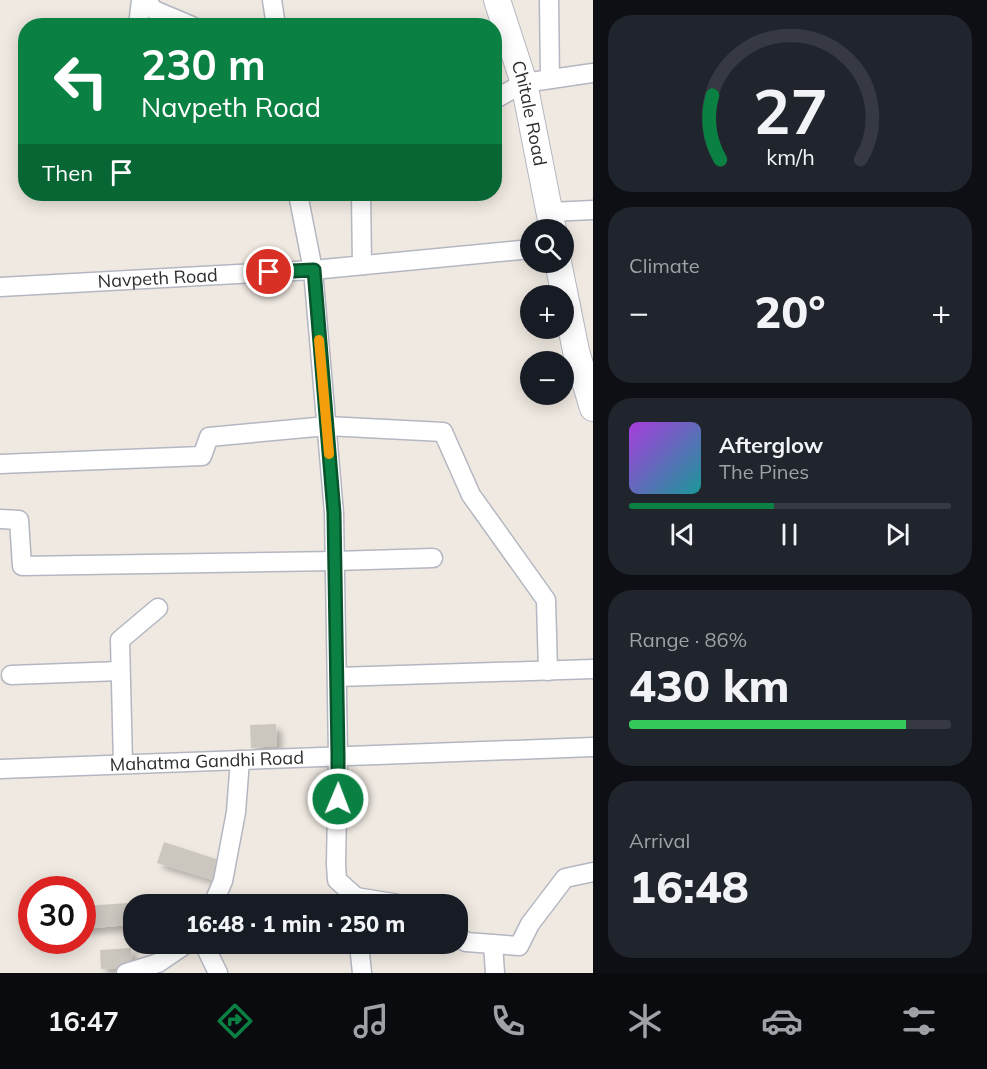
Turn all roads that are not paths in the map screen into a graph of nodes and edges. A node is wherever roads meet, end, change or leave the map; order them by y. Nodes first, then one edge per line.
1 (141, 0) edge
2 (146, 0) edge
3 (272, 0) edge
4 (497, 0) edge
5 (549, 0) edge
6 (139, 18) edge
7 (174, 18) edge
8 (275, 18) edge
9 (500, 18) edge
10 (504, 48) edge
11 (592, 74) edge
12 (550, 79) junction
13 (524, 82) junction
14 (502, 95) edge
15 (299, 201) edge
16 (361, 201) edge
17 (592, 210) edge
18 (551, 219) edge
19 (558, 219) edge
20 (520, 250) edge
21 (362, 265) junction
22 (314, 270) junction
23 (560, 273) edge
24 (0, 287) edge
25 (592, 408) edge
26 (327, 426) junction
27 (0, 464) edge
28 (0, 519) edge
29 (433, 558) dead end
30 (335, 561) junction
31 (158, 608) dead end
32 (592, 669) edge
33 (120, 671) junction
34 (548, 671) junction
35 (11, 675) dead end
36 (337, 677) junction
37 (592, 747) edge
38 (338, 756) junction
39 (240, 760) junction
40 (123, 764) junction
41 (0, 769) edge
42 (592, 872) edge
43 (217, 894) edge
44 (350, 894) edge
45 (468, 942) edge
46 (493, 944) junction
47 (171, 954) edge
48 (209, 954) edge
49 (360, 954) edge
50 (126, 973) edge
51 (218, 973) edge
52 (362, 973) edge
53 (495, 973) edge

1 - 6 street
2 - 7 street
3 - 8 street
4 - 9 street, Chitale Road
5 - 12 street
10 - 13 street, Chitale Road
11 - 12 street
12 - 13 street
13 - 14 street
13 - 18 street, Chitale Road
15 - 22 street
16 - 21 street
17 - 19 street
20 - 21 street, Navpeth Road
21 - 22 street, Navpeth Road
22 - 24 street, Navpeth Road
22 - 26 street
23 - 25 street
26 - 27 street
26 - 30 street
26 - 34 street
28 - 30 street
29 - 30 street
30 - 36 street
31 - 33 street
32 - 34 street
33 - 35 street
33 - 40 street
34 - 36 street
36 - 38 street
37 - 38 street, Mahatma Gandhi Road
38 - 39 street, Mahatma Gandhi Road
38 - 44 street
39 - 40 street, Mahatma Gandhi Road
39 - 43 street
40 - 41 street, Mahatma Gandhi Road
42 - 46 street
45 - 46 street
46 - 53 street
47 - 50 street
48 - 51 street
49 - 52 street

